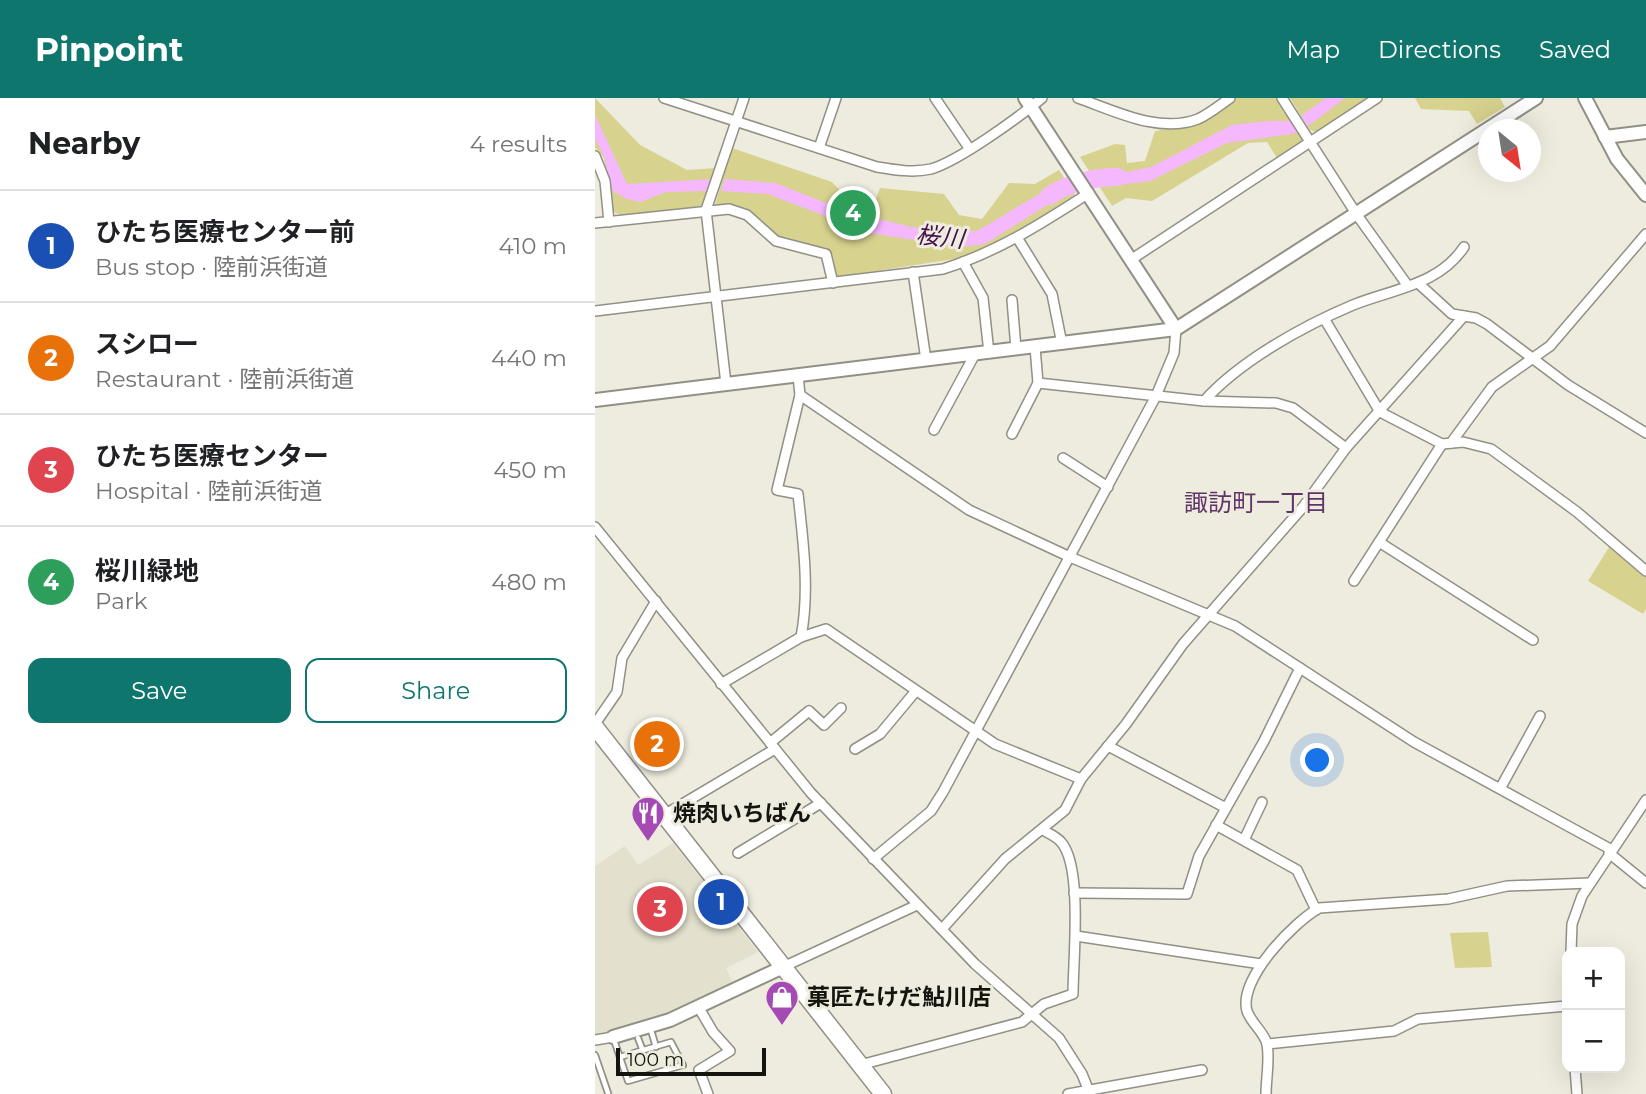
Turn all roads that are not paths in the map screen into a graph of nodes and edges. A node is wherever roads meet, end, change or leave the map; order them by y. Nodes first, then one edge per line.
1 (664, 98) edge
2 (744, 98) edge
3 (836, 98) edge
4 (936, 98) edge
5 (1042, 98) edge
6 (1078, 98) edge
7 (1230, 98) edge
8 (1282, 98) edge
9 (1377, 98) edge
10 (1537, 98) edge
11 (1585, 98) edge
12 (1028, 103) edge
13 (736, 122) junction
14 (1646, 132) edge
15 (1605, 137) junction
16 (1310, 141) junction
17 (819, 148) junction
18 (969, 148) junction
19 (595, 156) edge
20 (1088, 192) junction
21 (1646, 195) edge
22 (706, 210) junction
23 (1357, 215) junction
24 (609, 222) junction
25 (595, 223) edge
26 (1646, 234) edge
27 (1018, 239) junction
28 (1464, 247) dead end
29 (1132, 259) junction
30 (963, 262) junction
31 (913, 272) junction
32 (832, 283) junction
33 (1418, 283) junction
34 (1408, 286) junction
35 (715, 296) junction
36 (1012, 300) dead end
37 (595, 311) edge
38 (1464, 316) junction
39 (1325, 320) junction
40 (1176, 329) junction
41 (1062, 344) junction
42 (1035, 347) junction
43 (1016, 349) junction
44 (989, 353) junction
45 (975, 354) junction
46 (1532, 359) junction
47 (926, 360) junction
48 (798, 376) junction
49 (1038, 383) junction
50 (726, 384) junction
51 (800, 395) junction
52 (1156, 396) junction
53 (595, 400) edge
54 (1204, 401) junction
55 (1380, 412) junction
56 (934, 430) dead end
57 (1646, 433) edge
58 (1012, 434) dead end
59 (1446, 444) junction
60 (1346, 448) junction
61 (1063, 458) dead end
62 (1108, 486) junction
63 (595, 527) edge
64 (1379, 542) junction
65 (1070, 557) junction
66 (1646, 571) edge
67 (1354, 581) dead end
68 (656, 601) junction
69 (1211, 614) junction
70 (801, 637) junction
71 (1533, 640) dead end
72 (1300, 668) junction
73 (721, 684) junction
74 (915, 692) junction
75 (841, 708) dead end
76 (1540, 716) dead end
77 (595, 725) edge
78 (978, 732) junction
79 (772, 746) junction
80 (1108, 746) junction
81 (855, 749) dead end
82 (1081, 779) junction
83 (1501, 787) junction
84 (1646, 800) edge
85 (1262, 802) dead end
86 (821, 803) junction
87 (1226, 808) junction
88 (664, 815) junction
89 (1216, 825) junction
90 (1043, 830) junction
91 (1244, 840) junction
92 (1610, 851) junction
93 (737, 853) dead end
94 (873, 859) junction
95 (1590, 883) junction
96 (1646, 883) edge
97 (1074, 893) junction
98 (917, 905) junction
99 (1316, 909) junction
100 (942, 929) junction
101 (1076, 936) junction
102 (1571, 947) edge
103 (1261, 964) junction
104 (783, 967) junction
105 (1562, 1006) edge
106 (699, 1008) junction
107 (1034, 1013) junction
108 (650, 1026) junction
109 (613, 1037) junction
110 (638, 1038) dead end
111 (595, 1040) edge
112 (1266, 1044) junction
113 (656, 1047) junction
114 (643, 1051) junction
115 (595, 1055) edge
116 (620, 1058) junction
117 (860, 1065) junction
118 (1202, 1070) dead end
119 (1575, 1073) edge
120 (1089, 1092) edge
121 (608, 1093) edge
122 (708, 1094) edge
123 (883, 1094) edge
124 (1067, 1094) edge
125 (1266, 1094) edge
126 (1577, 1094) edge

1 - 13 street
2 - 13 street
3 - 17 street
4 - 18 street
5 - 12 street
6 - 7 street
8 - 16 street
9 - 16 street
10 - 23 street
11 - 15 street
12 - 18 street
12 - 20 street
13 - 17 street
13 - 22 street
14 - 15 street
15 - 21 street
16 - 23 street
16 - 29 street
17 - 18 street
19 - 24 street
20 - 27 street
20 - 29 street
22 - 24 street
22 - 32 street
22 - 35 street
23 - 34 street
23 - 40 street
24 - 25 street
26 - 46 street
27 - 30 street
27 - 41 street
28 - 33 street
29 - 40 street
30 - 31 street
30 - 44 street
31 - 32 street
31 - 47 street
32 - 35 street
33 - 34 street
33 - 38 street
34 - 39 street
35 - 37 street
35 - 50 street
36 - 43 street
38 - 46 street
38 - 55 street
39 - 54 street
39 - 55 street
40 - 41 street
40 - 52 street
41 - 42 street
42 - 43 street
42 - 49 street
43 - 44 street
44 - 45 street
45 - 47 street
45 - 56 street
46 - 57 street
46 - 59 street
47 - 48 street
48 - 50 street
48 - 51 street
49 - 52 street
49 - 58 street
50 - 53 street
51 - 65 street
51 - 70 street
52 - 54 street
52 - 62 street
54 - 60 street
55 - 59 street
55 - 60 street
59 - 64 street
59 - 66 street
60 - 69 street
61 - 62 street
62 - 65 street
63 - 68 street
64 - 67 street
64 - 71 street
65 - 69 street
65 - 78 street
68 - 73 street
68 - 77 street
69 - 72 street
69 - 80 street
70 - 73 street
70 - 74 street
72 - 83 street
72 - 87 street
73 - 79 street
74 - 78 street
74 - 81 street
75 - 79 street
76 - 83 street
77 - 88 highway
78 - 82 street
78 - 94 street
79 - 86 street
79 - 88 street
80 - 82 street
80 - 87 street
82 - 90 street
83 - 92 street
84 - 92 street
85 - 91 street
86 - 93 street
86 - 94 street
87 - 89 street
88 - 104 highway
89 - 91 street
89 - 97 street
90 - 97 street
90 - 100 street
91 - 99 street
92 - 95 street
92 - 96 street
94 - 98 street
95 - 99 street
95 - 102 street
97 - 101 street
98 - 100 street
98 - 104 street
99 - 103 street
100 - 107 street
101 - 103 street
101 - 107 street
103 - 112 street
104 - 106 street
104 - 117 highway
105 - 112 street
106 - 108 street
106 - 122 street
107 - 117 street
107 - 120 street
108 - 109 street
108 - 113 lane
109 - 111 street
109 - 116 lane
110 - 114 lane
112 - 125 street
113 - 114 lane
113 - 116 lane
114 - 116 lane
115 - 121 lane
117 - 123 highway
118 - 120 street
119 - 126 street
120 - 124 street

